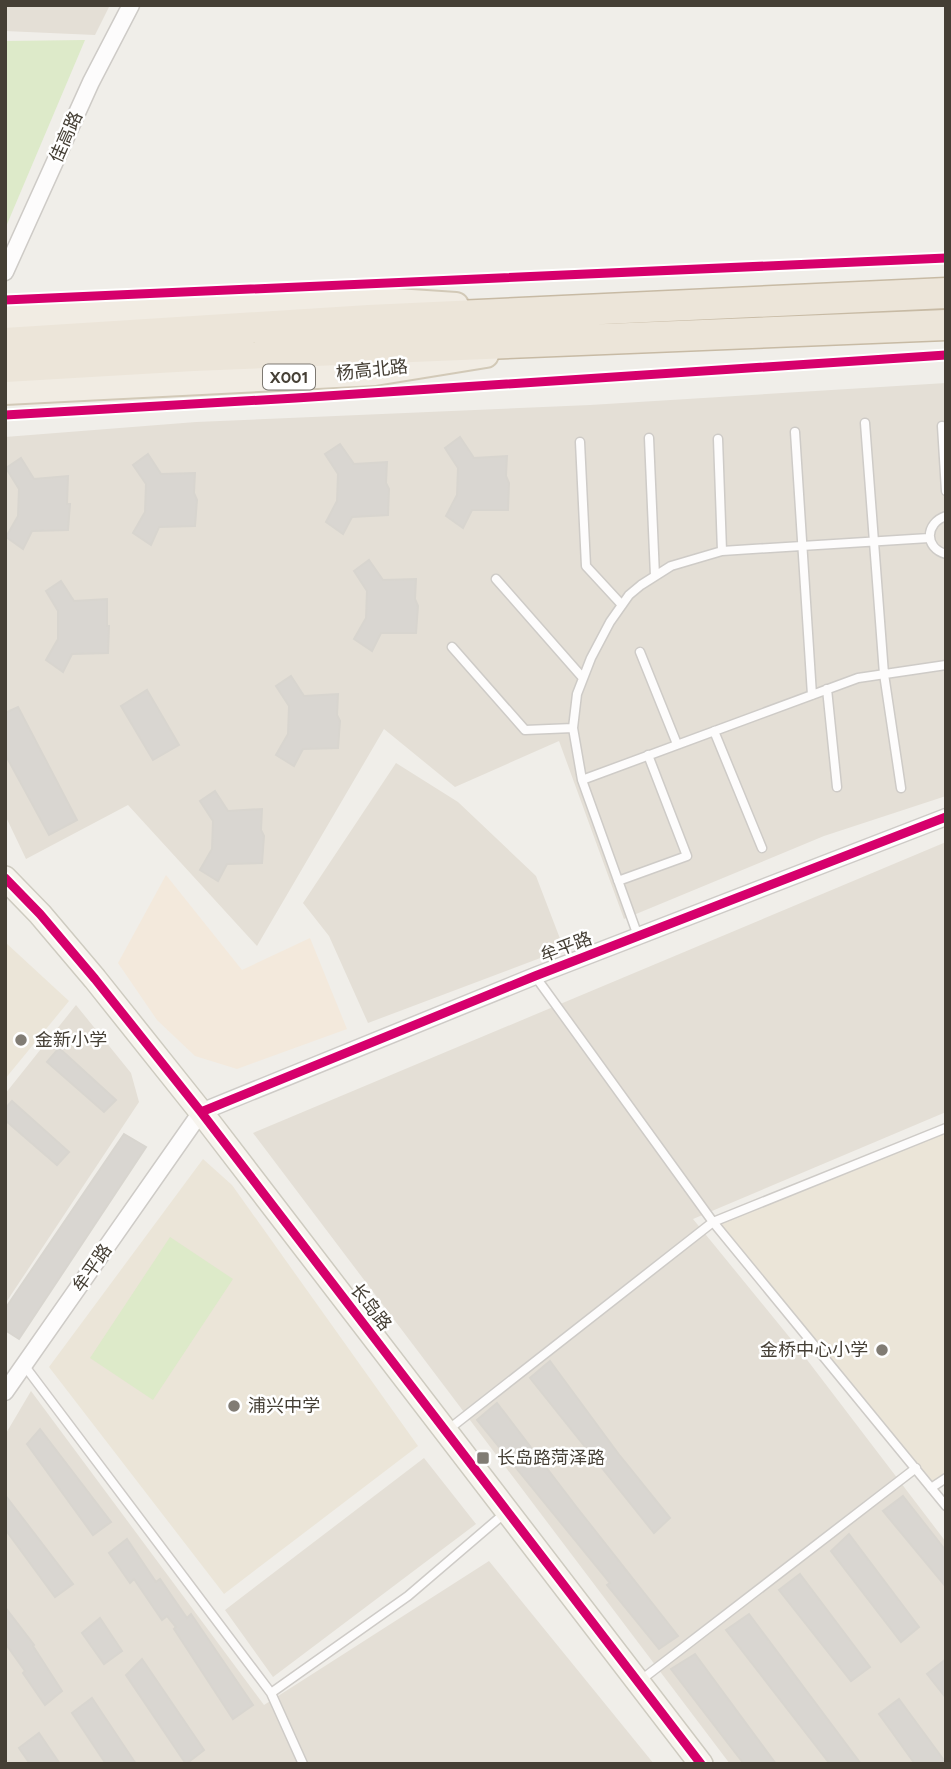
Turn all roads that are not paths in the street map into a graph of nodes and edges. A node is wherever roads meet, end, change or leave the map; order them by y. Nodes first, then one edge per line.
1 (131, 5) edge
2 (5, 272) edge
3 (946, 293) edge
4 (569, 311) junction
5 (5, 318) edge
6 (946, 325) edge
7 (369, 335) junction
8 (570, 342) junction
9 (5, 343) edge
10 (5, 367) edge
11 (5, 391) edge
12 (865, 423) dead end
13 (942, 426) dead end
14 (795, 432) dead end
15 (649, 438) dead end
16 (718, 439) dead end
17 (580, 442) dead end
18 (946, 491) edge
19 (946, 516) edge
20 (929, 538) junction
21 (874, 542) junction
22 (802, 546) junction
23 (722, 551) junction
24 (946, 554) edge
25 (655, 576) junction
26 (496, 579) dead end
27 (622, 605) junction
28 (452, 647) dead end
29 (640, 652) dead end
30 (946, 664) edge
31 (884, 674) junction
32 (583, 678) junction
33 (827, 689) junction
34 (812, 695) junction
35 (573, 728) junction
36 (714, 731) junction
37 (677, 744) junction
38 (648, 755) junction
39 (582, 780) junction
40 (837, 787) dead end
41 (901, 788) dead end
42 (946, 817) edge
43 (762, 848) dead end
44 (5, 878) edge
45 (618, 881) junction
46 (638, 936) junction
47 (535, 976) junction
48 (201, 1112) junction
49 (946, 1128) edge
50 (713, 1222) junction
51 (24, 1365) junction
52 (5, 1392) edge
53 (446, 1431) junction
54 (916, 1468) junction
55 (946, 1478) edge
56 (932, 1488) junction
57 (946, 1506) edge
58 (507, 1511) junction
59 (638, 1682) junction
60 (271, 1693) junction
61 (303, 1764) edge
62 (701, 1764) edge

1 - 2 street, 佳高路
3 - 4 highway, 杨高北路 / X001
4 - 5 main road, 杨高北路 / X001
4 - 7 highway, 杨高北路 / X001
6 - 8 highway, 杨高北路 / X001
7 - 8 highway, 杨高北路 / X001
7 - 9 highway, 杨高北路 / X001
7 - 10 highway, 杨高北路 / X001
8 - 11 main road, 杨高北路 / X001
12 - 21 lane
13 - 18 lane
14 - 22 lane
15 - 25 lane
16 - 23 lane
17 - 27 lane
19 - 20 lane
20 - 21 lane
20 - 24 lane
21 - 22 lane
21 - 31 lane
22 - 23 lane
22 - 34 lane
23 - 25 lane
25 - 27 lane
26 - 32 lane
27 - 32 lane
28 - 35 lane
29 - 37 lane
30 - 31 lane
31 - 33 lane
31 - 41 lane
32 - 35 lane
33 - 34 lane
33 - 40 lane
34 - 36 lane
35 - 39 lane
36 - 37 lane
36 - 43 lane
37 - 38 lane
38 - 39 lane
38 - 45 lane
39 - 45 lane
42 - 46 street, 牟平路
44 - 48 street, 长岛路
45 - 46 lane
46 - 47 street, 牟平路
47 - 48 street, 牟平路
47 - 50 lane
48 - 51 street, 牟平路
48 - 53 street, 长岛路
49 - 50 lane
50 - 53 lane
50 - 54 lane
51 - 52 street, 牟平路
51 - 60 lane
53 - 58 street, 长岛路
54 - 56 lane
54 - 59 lane
55 - 56 lane
56 - 57 lane
58 - 59 street, 长岛路
58 - 60 lane
59 - 62 street, 长岛路
60 - 61 lane

